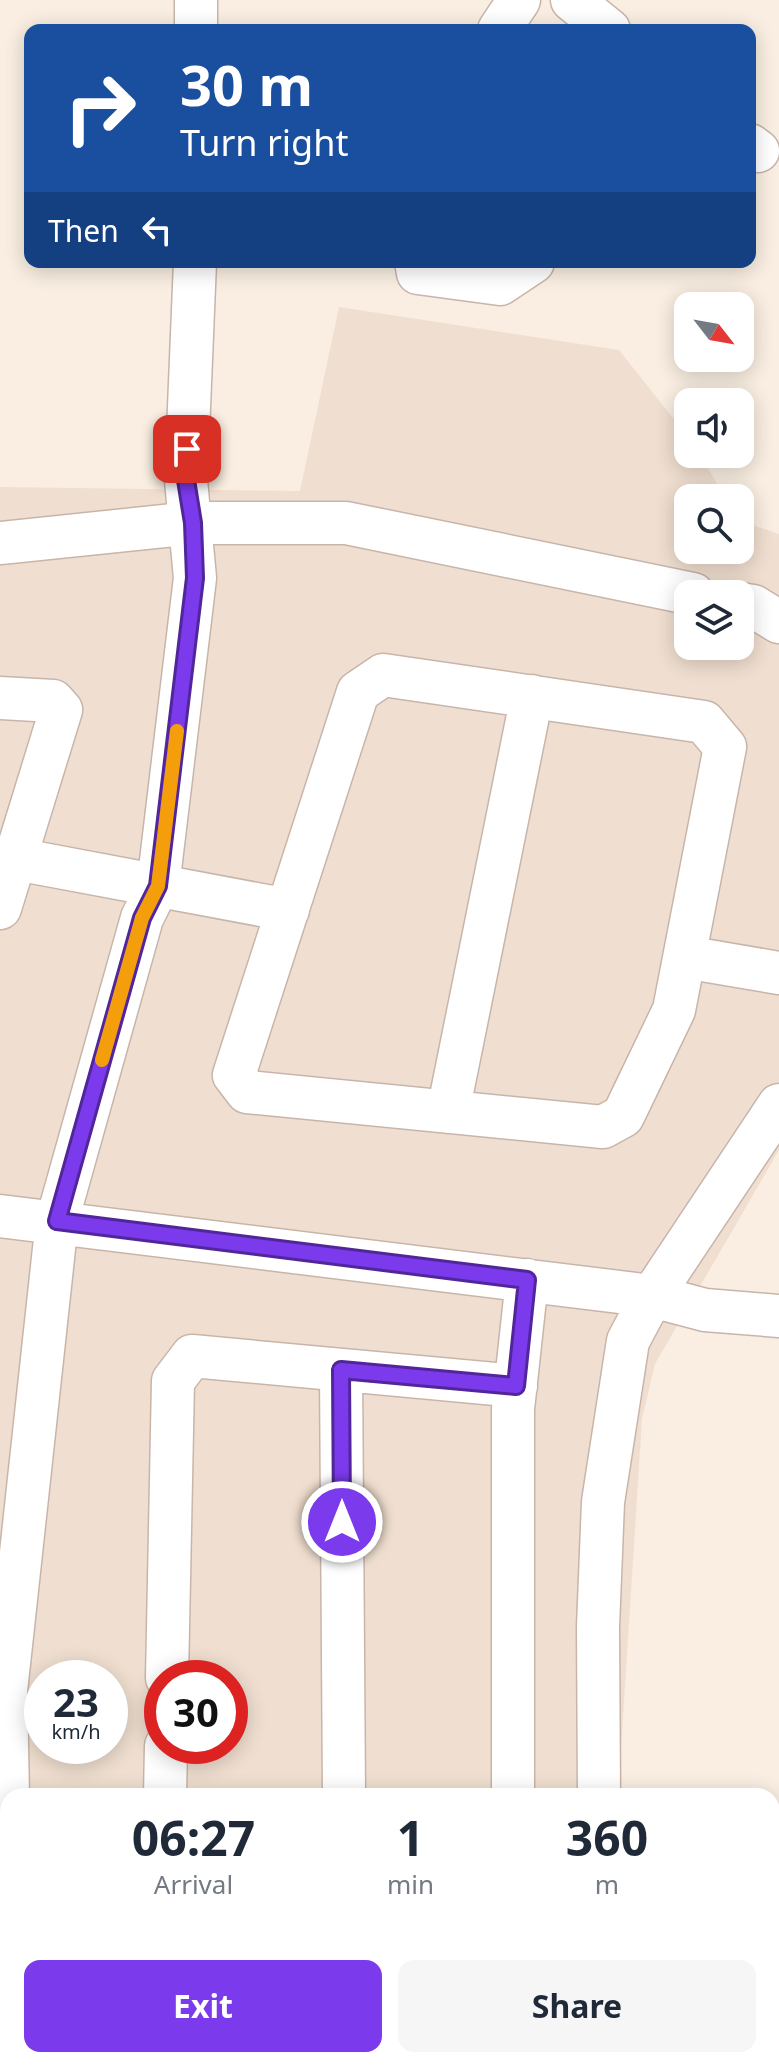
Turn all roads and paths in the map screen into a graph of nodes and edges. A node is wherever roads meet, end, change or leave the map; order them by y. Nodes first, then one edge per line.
1 (196, 0) edge
2 (519, 0) edge
3 (572, 0) edge
4 (196, 24) edge
5 (503, 24) edge
6 (602, 24) edge
7 (195, 268) edge
8 (417, 268) edge
9 (524, 268) edge
10 (193, 523) junction
11 (0, 543) edge
12 (674, 590) edge
13 (754, 607) edge
14 (779, 622) edge
15 (532, 696) junction
16 (0, 698) edge
17 (16, 859) junction
18 (158, 886) junction
19 (0, 908) edge
20 (288, 910) junction
21 (685, 957) junction
22 (779, 973) edge
23 (779, 1105) edge
24 (448, 1112) junction
25 (0, 1216) edge
26 (57, 1221) junction
27 (527, 1280) junction
28 (652, 1296) junction
29 (779, 1316) edge
30 (341, 1370) junction
31 (516, 1386) junction
32 (167, 1660) edge
33 (166, 1764) edge
34 (8, 1788) edge
35 (165, 1788) edge
36 (344, 1788) edge
37 (513, 1788) edge
38 (599, 1788) edge

1 - 4 street
2 - 5 street
3 - 6 street
7 - 10 street
8 - 9 street
10 - 11 street
10 - 12 street
10 - 18 street
13 - 14 street
15 - 20 street
15 - 21 street
15 - 24 street
16 - 17 street
17 - 18 street
17 - 19 street
18 - 20 street
18 - 26 street
20 - 24 street
21 - 22 street
21 - 24 street
23 - 28 street
25 - 26 street
26 - 27 street
26 - 34 street
27 - 28 street
27 - 31 street
28 - 29 street
28 - 38 street
30 - 31 street
30 - 32 street
30 - 36 street
31 - 37 street
33 - 35 street

